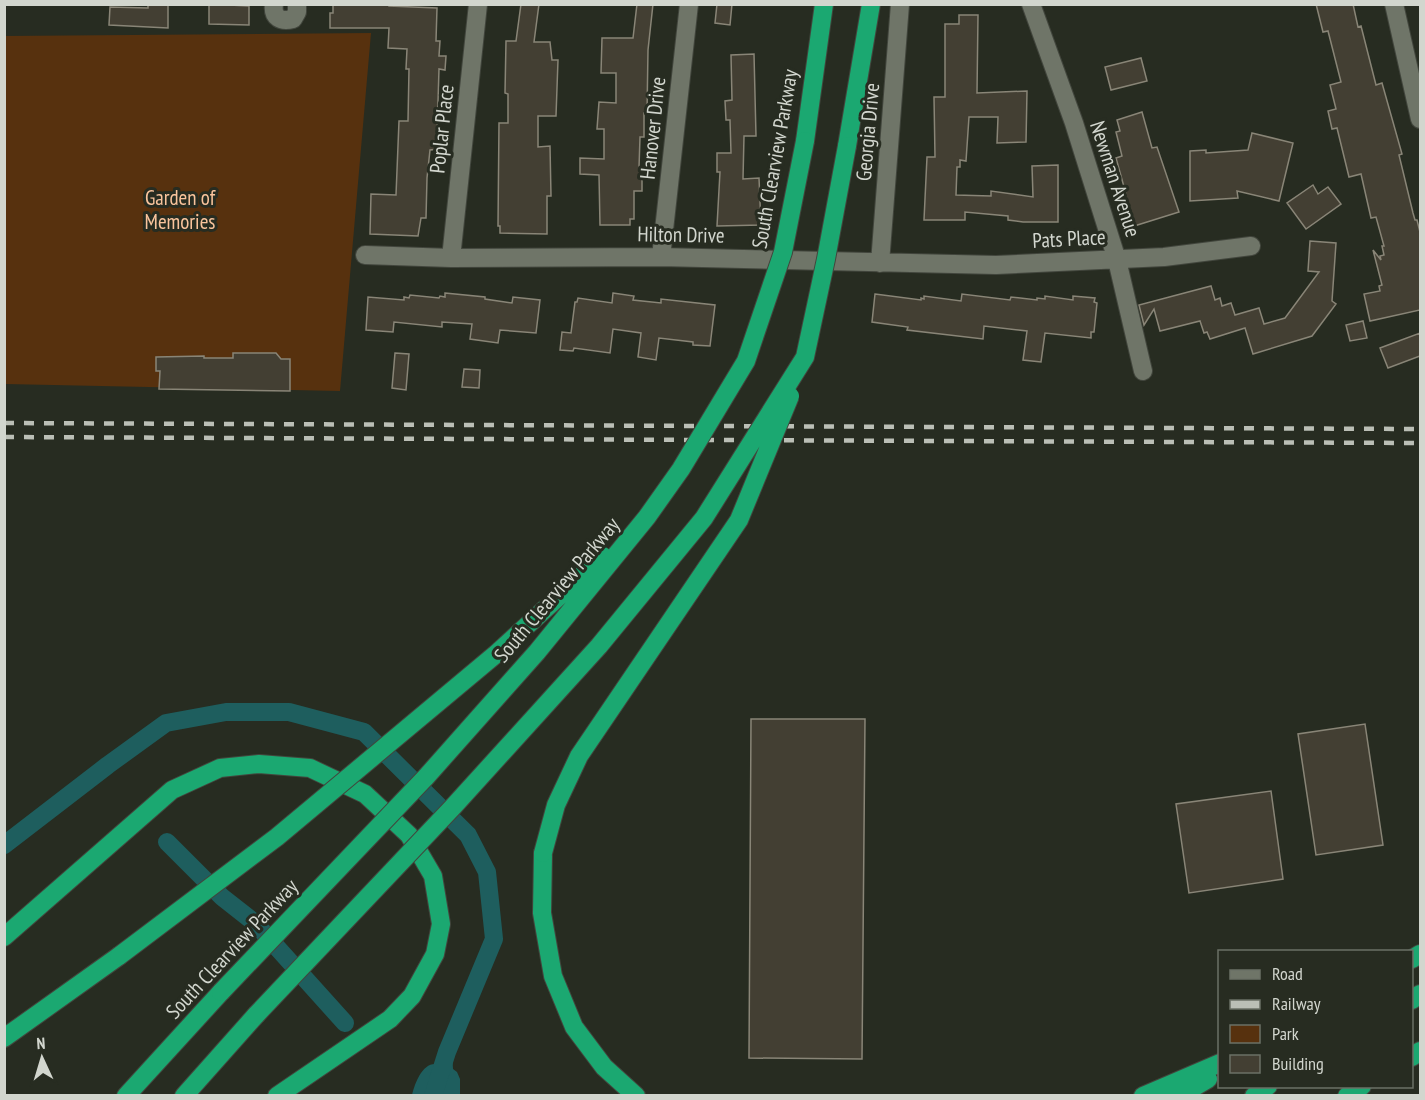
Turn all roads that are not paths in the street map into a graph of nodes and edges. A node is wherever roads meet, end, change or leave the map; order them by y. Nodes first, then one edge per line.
1 (274, 4) edge
2 (297, 4) edge
3 (478, 4) edge
4 (689, 4) edge
5 (824, 4) edge
6 (871, 4) edge
7 (900, 4) edge
8 (1031, 4) edge
9 (1394, 4) edge
10 (1420, 119) edge
11 (1251, 246) dead end
12 (365, 255) dead end
13 (661, 257) junction
14 (451, 258) junction
15 (1117, 260) junction
16 (880, 263) junction
17 (996, 265) joint
18 (805, 357) junction
19 (1143, 371) dead end
20 (647, 517) junction
21 (4, 937) edge
22 (4, 1038) edge
23 (1218, 1065) edge
24 (1218, 1073) edge
25 (126, 1095) edge
26 (184, 1095) edge
27 (277, 1095) edge
28 (636, 1095) edge
29 (1143, 1095) edge
30 (1179, 1095) edge

1 - 2 street
3 - 14 street, Poplar Place
4 - 13 street, Hanover Drive
5 - 20 highway, South Clearview Parkway, bridge
6 - 18 highway, bridge
7 - 16 street, Georgia Drive
8 - 15 street, Newman Avenue
9 - 10 street
11 - 15 street, Pats Place
12 - 14 street, Hilton Drive
13 - 14 street, Hilton Drive
13 - 16 street, Hilton Drive
15 - 17 street, Pats Place
15 - 19 street, Newman Avenue
16 - 17 street, Hilton Drive
18 - 26 highway, bridge
18 - 28 highway, bridge
20 - 22 highway, bridge
20 - 25 highway, South Clearview Parkway, bridge
21 - 27 highway
23 - 29 highway
24 - 30 highway

